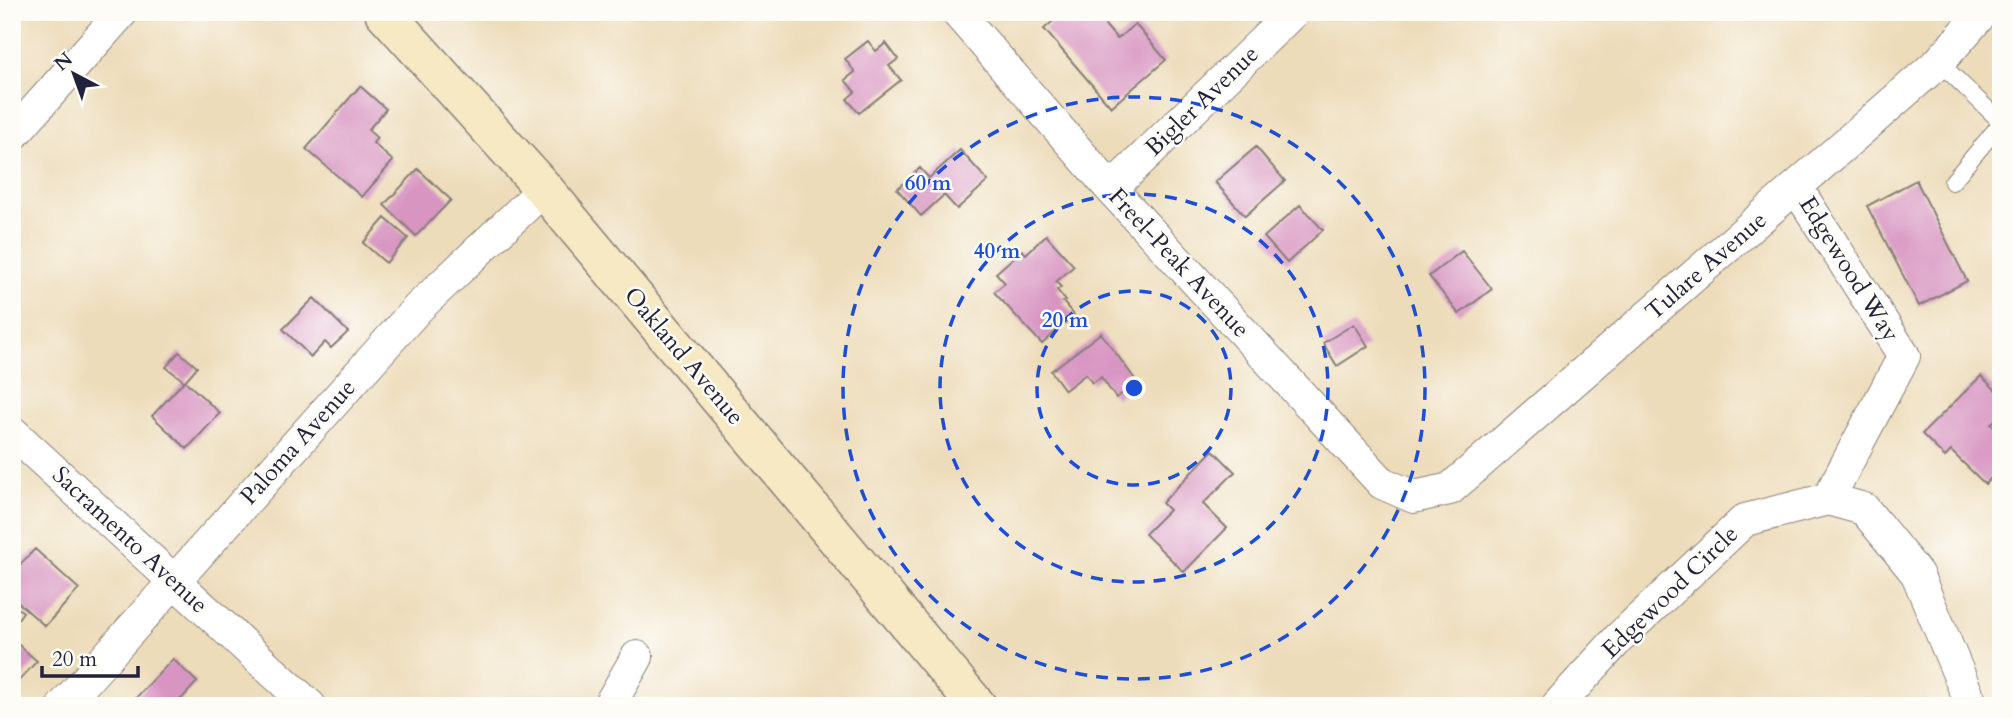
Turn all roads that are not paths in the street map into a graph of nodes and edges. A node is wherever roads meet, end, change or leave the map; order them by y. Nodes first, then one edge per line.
1 (122, 12) edge
2 (384, 12) edge
3 (957, 12) edge
4 (1293, 12) edge
5 (1983, 12) edge
6 (1939, 62) junction
7 (2001, 122) edge
8 (12, 136) edge
9 (1952, 182) dead end
10 (1796, 187) junction
11 (544, 189) junction
12 (1111, 189) junction
13 (12, 432) edge
14 (1415, 496) joint
15 (1828, 499) junction
16 (175, 581) junction
17 (637, 657) dead end
18 (63, 706) edge
19 (310, 706) edge
20 (609, 706) edge
21 (977, 706) edge
22 (1557, 706) edge
23 (1972, 706) edge

1 - 8 street
2 - 11 street, Oakland Avenue
3 - 12 street, Freel-Peak Avenue
4 - 12 street, Bigler Avenue
5 - 6 street, Tulare Avenue
6 - 7 lane
6 - 10 street, Tulare Avenue
7 - 9 lane
10 - 14 street, Tulare Avenue
10 - 15 street, Edgewood Way
11 - 16 street, Paloma Avenue
11 - 21 street, Oakland Avenue
12 - 14 street, Freel-Peak Avenue
13 - 16 street, Sacramento Avenue
15 - 22 street, Edgewood Circle
15 - 23 street, Edgewood Circle
16 - 18 street, Paloma Avenue
16 - 19 street, Sacramento Avenue
17 - 20 street

